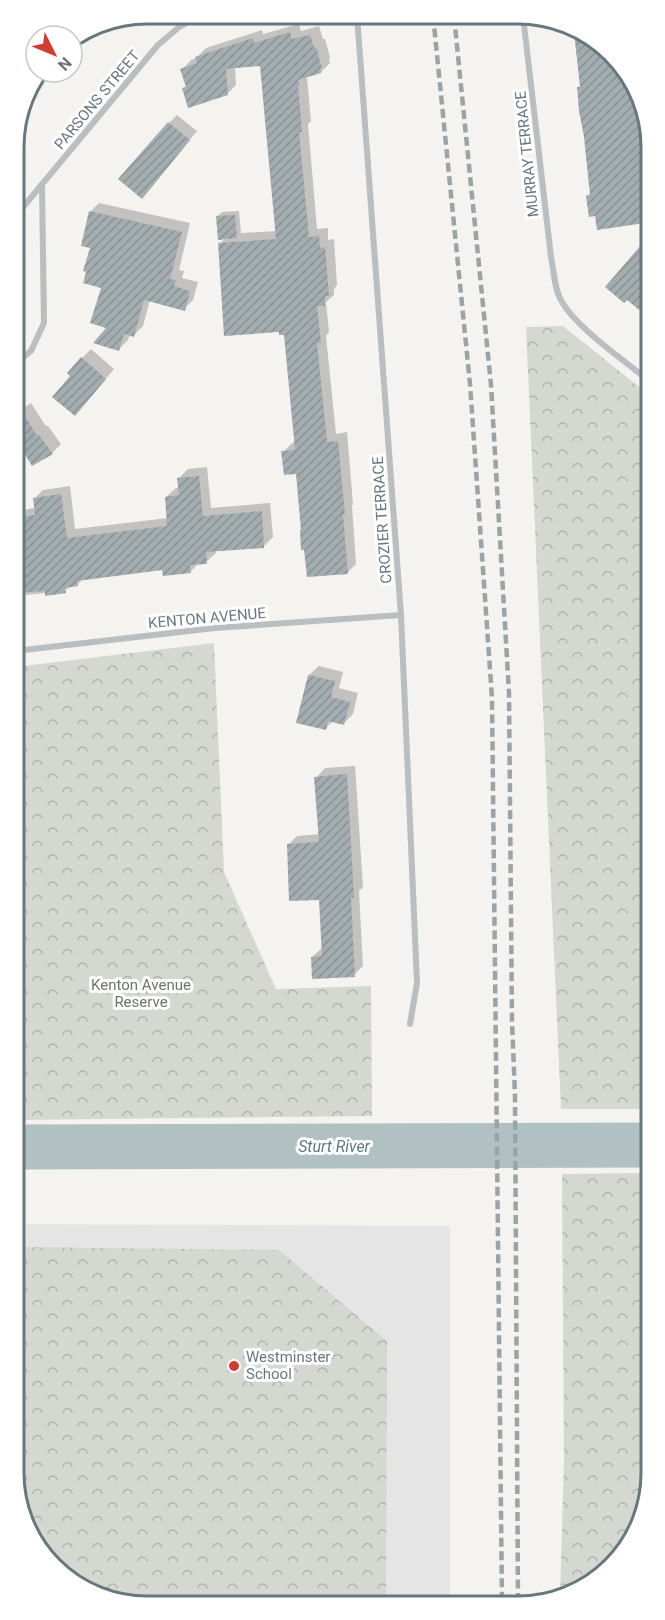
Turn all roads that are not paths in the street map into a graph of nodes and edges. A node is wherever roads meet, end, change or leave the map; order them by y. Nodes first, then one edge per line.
1 (185, 24) edge
2 (358, 24) edge
3 (524, 24) edge
4 (42, 185) junction
5 (24, 206) edge
6 (24, 357) edge
7 (641, 374) edge
8 (400, 615) junction
9 (24, 650) edge
10 (410, 1024) dead end

1 - 4 street, PARSONS STREET
2 - 8 street, CROZIER TERRACE
3 - 7 street, MURRAY TERRACE
4 - 5 street, PARSONS STREET
4 - 6 street
8 - 9 street, KENTON AVENUE
8 - 10 street, CROZIER TERRACE

